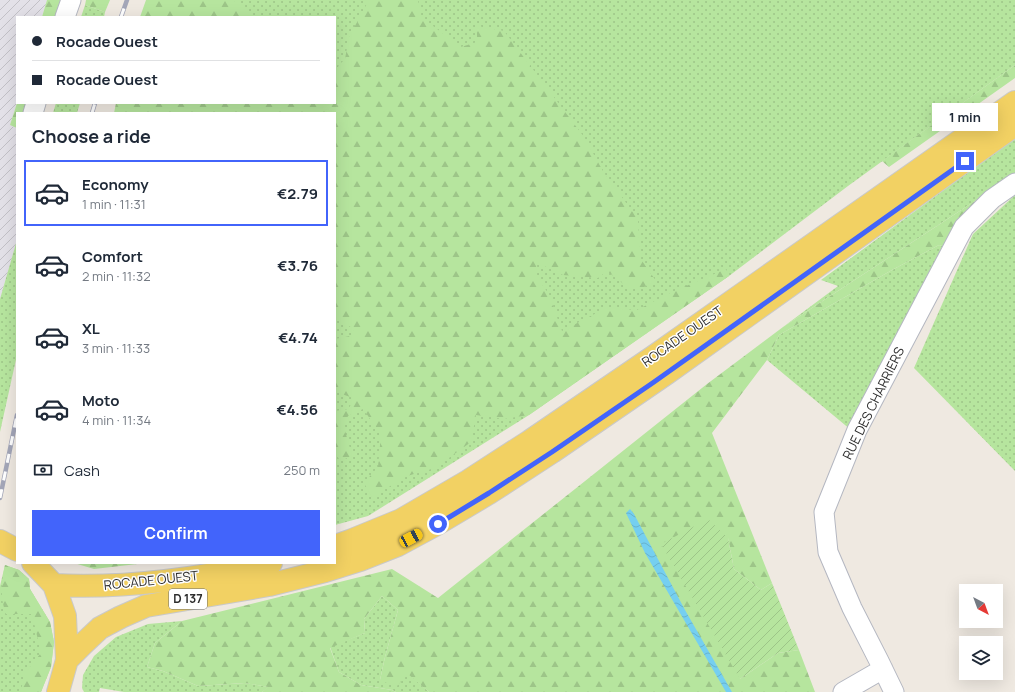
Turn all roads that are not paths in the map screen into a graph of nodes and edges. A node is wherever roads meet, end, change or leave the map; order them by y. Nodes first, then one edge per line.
1 (71, 0) edge
2 (66, 16) edge
3 (1015, 102) edge
4 (1015, 125) edge
5 (1015, 183) edge
6 (0, 541) edge
7 (336, 546) edge
8 (16, 549) edge
9 (34, 564) edge
10 (266, 564) edge
11 (54, 585) junction
12 (67, 660) junction
13 (883, 669) junction
14 (58, 692) edge
15 (843, 692) edge
16 (894, 692) edge

1 - 2 street
3 - 7 main road, ROCADE OUEST
4 - 12 main road, ROCADE OUEST / D 137
5 - 13 street, RUE DES CHARRIERS
6 - 8 main road
9 - 11 main road
10 - 11 main road, ROCADE OUEST / D 137
11 - 12 main road
12 - 14 main road
13 - 15 street
13 - 16 street, RUE DES CHARRIERS

